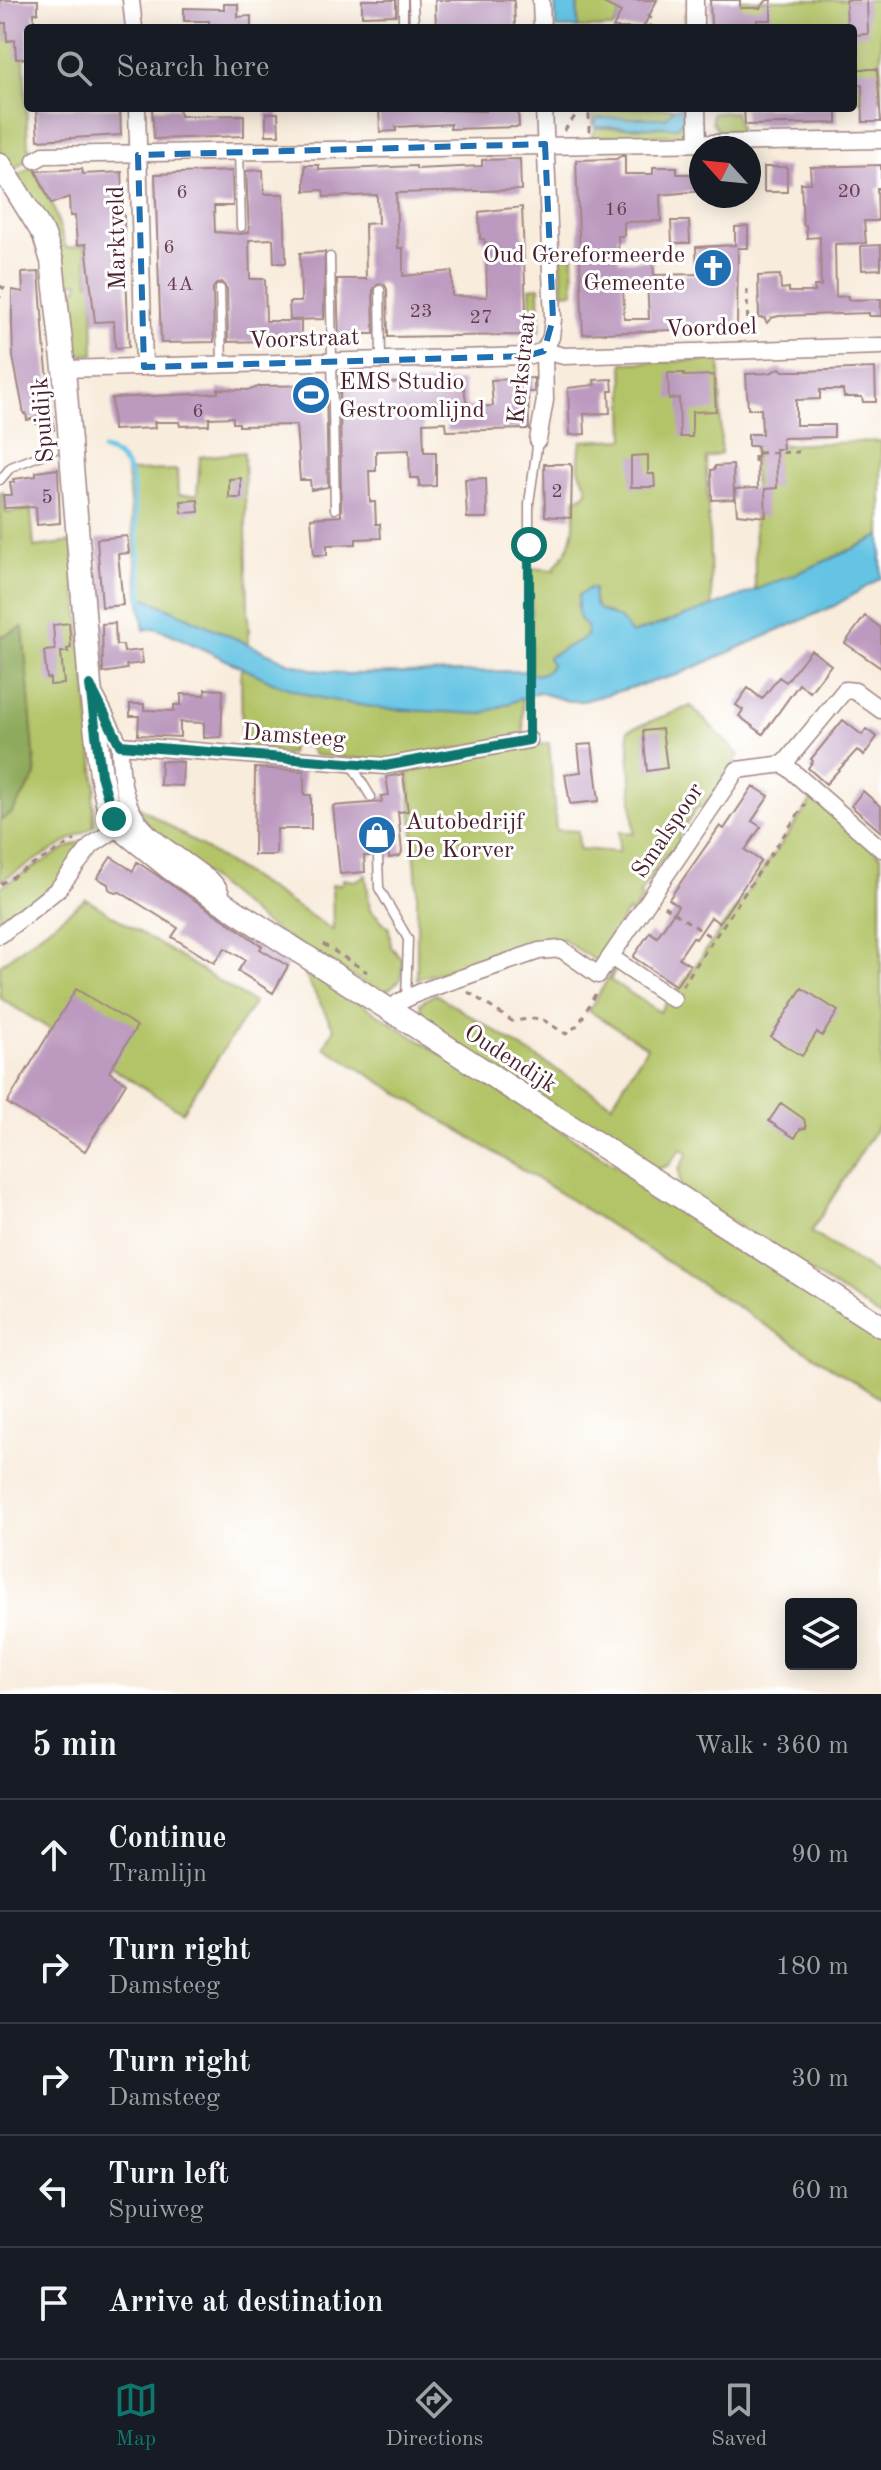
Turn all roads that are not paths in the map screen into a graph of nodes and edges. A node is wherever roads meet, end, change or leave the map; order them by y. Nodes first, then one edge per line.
1 (131, 0) edge
2 (403, 0) edge
3 (413, 0) edge
4 (541, 0) edge
5 (695, 0) edge
6 (134, 24) edge
7 (403, 24) edge
8 (414, 24) edge
9 (542, 24) edge
10 (695, 24) edge
11 (137, 112) edge
12 (545, 112) edge
13 (697, 112) edge
14 (698, 136) edge
15 (881, 140) edge
16 (761, 142) edge
17 (689, 143) edge
18 (550, 144) junction
19 (239, 152) junction
20 (138, 155) junction
21 (35, 160) dead end
22 (0, 164) edge
23 (241, 227) dead end
24 (330, 257) dead end
25 (220, 289) dead end
26 (380, 290) dead end
27 (881, 346) edge
28 (544, 351) junction
29 (381, 360) junction
30 (331, 361) junction
31 (222, 365) junction
32 (144, 367) junction
33 (64, 369) junction
34 (538, 440) joint
35 (54, 450) dead end
36 (0, 480) edge
37 (335, 509) dead end
38 (529, 545) road end
39 (90, 685) junction
40 (881, 710) edge
41 (529, 740) road end
42 (120, 745) junction
43 (350, 763) junction
44 (784, 764) junction
45 (371, 797) dead end
46 (119, 827) junction
47 (881, 849) edge
48 (378, 857) dead end
49 (225, 904) junction
50 (0, 935) edge
51 (611, 957) junction
52 (673, 999) road end
53 (399, 1005) junction
54 (881, 1326) edge

1 - 6 street
2 - 7 lane
3 - 8 lane
4 - 9 street
5 - 10 street
11 - 20 street, Marktveld
12 - 18 street, Kerkstraat
13 - 14 street
15 - 16 street
17 - 18 street
18 - 19 street
18 - 28 street, Kerkstraat
19 - 20 street
19 - 23 lane
20 - 21 street
20 - 32 street, Marktveld
22 - 33 street, Spuidijk
24 - 30 lane
25 - 31 lane
26 - 29 lane
27 - 28 street, Voordoel
28 - 29 street, Voorstraat
28 - 34 street, Kerkstraat
29 - 30 street, Voorstraat
30 - 31 street, Voorstraat
30 - 37 lane
31 - 32 street, Voorstraat
32 - 33 street, Voorstraat
33 - 39 street, Spuidijk
34 - 38 lane
35 - 36 lane
39 - 42 street
39 - 46 street, Spuidijk
40 - 44 street
41 - 43 street, Damsteeg
42 - 43 street, Damsteeg
42 - 49 street
43 - 45 lane
44 - 47 street
44 - 51 street, Smalspoor
46 - 49 street, Oudendijk
46 - 50 street
48 - 53 lane
49 - 53 street, Oudendijk
51 - 52 street
51 - 53 street, Smalspoor
53 - 54 street, Oudendijk

